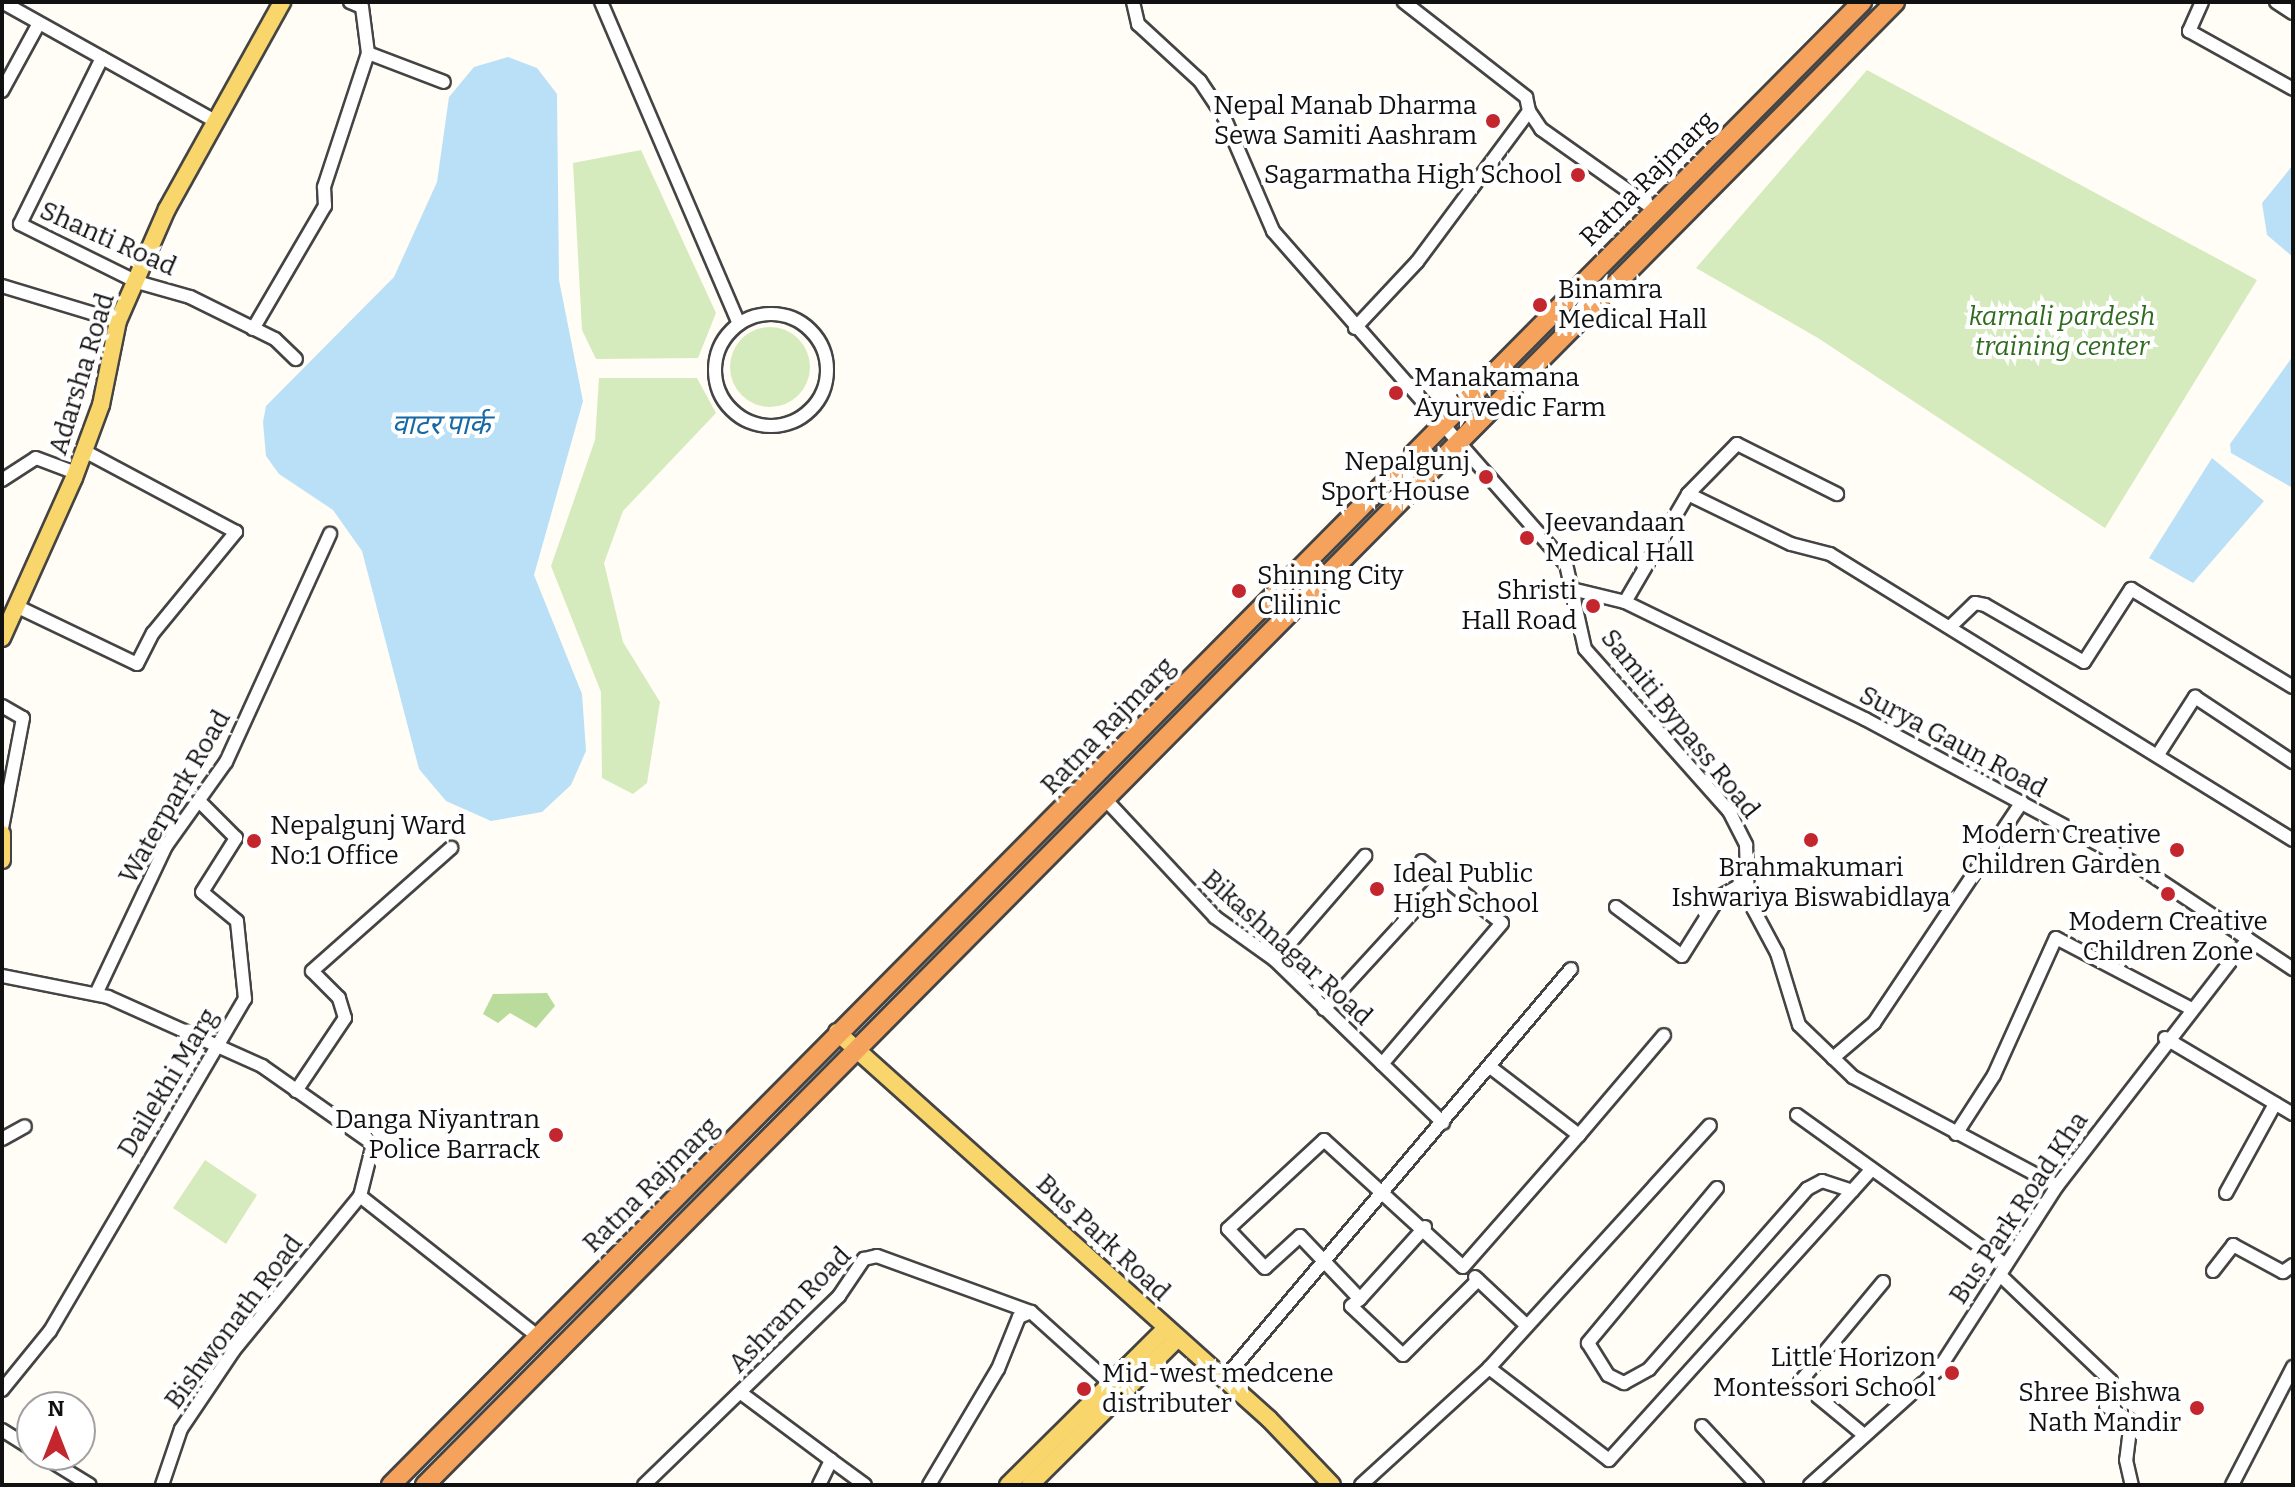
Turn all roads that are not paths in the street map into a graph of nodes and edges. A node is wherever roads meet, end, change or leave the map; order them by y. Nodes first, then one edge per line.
1 (2, 2) edge
2 (282, 2) edge
3 (350, 2) edge
4 (601, 2) edge
5 (1133, 2) edge
6 (1404, 2) edge
7 (1862, 2) edge
8 (1895, 2) edge
9 (2202, 2) edge
10 (2276, 2) edge
11 (2293, 13) edge
12 (39, 23) junction
13 (368, 53) junction
14 (102, 58) junction
15 (444, 82) dead end
16 (2293, 89) edge
17 (2, 91) edge
18 (1529, 111) junction
19 (213, 120) junction
20 (1654, 209) junction
21 (137, 282) junction
22 (2, 286) edge
23 (118, 321) junction
24 (739, 324) junction
25 (1355, 328) junction
26 (253, 329) junction
27 (296, 359) dead end
28 (1443, 422) junction
29 (1459, 439) junction
30 (84, 451) junction
31 (76, 473) junction
32 (2, 480) edge
33 (1688, 494) junction
34 (1837, 494) dead end
35 (330, 534) dead end
36 (1576, 590) junction
37 (1625, 602) junction
38 (16, 606) junction
39 (1951, 626) junction
40 (2, 638) edge
41 (2293, 687) edge
42 (2, 706) edge
43 (1144, 727) junction
44 (1161, 741) junction
45 (2159, 753) junction
46 (2293, 762) edge
47 (1106, 800) junction
48 (2022, 802) junction
49 (202, 804) junction
50 (2, 828) edge
51 (2, 834) edge
52 (2293, 840) edge
53 (451, 848) dead end
54 (1365, 856) dead end
55 (2, 860) edge
56 (1422, 861) dead end
57 (1444, 878) junction
58 (1746, 882) junction
59 (1616, 907) dead end
60 (2248, 939) junction
61 (1275, 960) junction
62 (1571, 969) dead end
63 (2293, 969) edge
64 (2, 976) edge
65 (96, 994) junction
66 (2190, 1008) junction
67 (1324, 1009) junction
68 (837, 1032) junction
69 (1664, 1035) dead end
70 (2165, 1038) junction
71 (222, 1046) junction
72 (859, 1049) junction
73 (1833, 1058) junction
74 (1382, 1064) junction
75 (1490, 1067) junction
76 (296, 1091) junction
77 (2275, 1104) junction
78 (2293, 1114) edge
79 (1797, 1115) dead end
80 (1443, 1123) junction
81 (1710, 1125) dead end
82 (25, 1126) dead end
83 (1956, 1134) junction
84 (1579, 1135) junction
85 (2, 1139) edge
86 (1870, 1171) junction
87 (2057, 1186) junction
88 (1717, 1188) dead end
89 (1852, 1191) junction
90 (2226, 1193) dead end
91 (1387, 1194) junction
92 (360, 1196) junction
93 (1425, 1227) junction
94 (1326, 1263) junction
95 (2293, 1265) edge
96 (1463, 1267) junction
97 (2003, 1270) junction
98 (2213, 1271) dead end
99 (1478, 1280) junction
100 (1883, 1282) dead end
101 (1360, 1299) junction
102 (1031, 1312) junction
103 (1527, 1326) junction
104 (1172, 1333) junction
105 (537, 1336) junction
106 (2293, 1367) edge
107 (1489, 1368) junction
108 (1224, 1379) junction
109 (1111, 1384) junction
110 (2, 1390) edge
111 (741, 1393) junction
112 (1702, 1426) dead end
113 (1864, 1435) junction
114 (831, 1460) junction
115 (67, 1471) edge
116 (90, 1485) edge
117 (162, 1485) edge
118 (391, 1485) edge
119 (425, 1485) edge
120 (644, 1485) edge
121 (819, 1485) edge
122 (865, 1485) edge
123 (929, 1485) edge
124 (1008, 1485) edge
125 (1030, 1485) edge
126 (1332, 1485) edge
127 (1361, 1485) edge
128 (1757, 1485) edge
129 (1810, 1485) edge
130 (2132, 1485) edge
131 (2232, 1485) edge

1 - 12 street
2 - 19 main road, Adarsha Road
3 - 13 street
4 - 24 street
5 - 25 street, Samiti Bypass Road
6 - 18 street
7 - 20 highway, Ratna Rajmarg
8 - 29 highway, Ratna Rajmarg
9 - 16 street
10 - 11 street
12 - 14 street
12 - 17 street
13 - 15 street
13 - 26 street
14 - 19 street
14 - 21 street, Shanti Road
18 - 20 street
18 - 25 street
19 - 21 main road, Adarsha Road
20 - 28 highway, Ratna Rajmarg
21 - 23 main road, Adarsha Road
21 - 26 street, Shanti Road
22 - 23 street
23 - 30 main road, Adarsha Road
24 - 24 street
25 - 28 street, Samiti Bypass Road
26 - 27 street, Shanti Road
28 - 29 street, Samiti Bypass Road
28 - 43 highway, Ratna Rajmarg
29 - 36 street, Samiti Bypass Road
29 - 44 highway, Ratna Rajmarg
30 - 31 main road, Adarsha Road
30 - 38 street
31 - 32 street
31 - 38 main road, Adarsha Road
33 - 34 street
33 - 37 street
33 - 39 street
35 - 49 street, Waterpark Road
36 - 37 street, Surya Gaun Road
36 - 58 street, Samiti Bypass Road
37 - 48 street, Surya Gaun Road
38 - 40 main road, Adarsha Road
39 - 41 street
39 - 45 street
42 - 50 street
43 - 44 highway
43 - 68 highway, Ratna Rajmarg
44 - 47 highway, Ratna Rajmarg
45 - 46 street
45 - 52 street
47 - 61 street, Bikashnagar Road
47 - 72 highway, Ratna Rajmarg
48 - 60 street, Surya Gaun Road
48 - 73 street
49 - 65 street, Waterpark Road
49 - 71 street, Dailekhi Marg
51 - 55 main road
53 - 76 street
54 - 61 street
56 - 57 street
57 - 67 street
57 - 74 street
58 - 59 street
58 - 73 street, Samiti Bypass Road
60 - 63 street, Surya Gaun Road
60 - 66 street, Bus Park Road Kha
61 - 67 street, Bikashnagar Road
62 - 75 street
64 - 65 street
65 - 71 street
66 - 70 street, Bus Park Road Kha
66 - 83 street
67 - 74 street, Bikashnagar Road
68 - 72 main road, Bus Park Road
68 - 105 highway, Ratna Rajmarg
69 - 84 street
70 - 77 street
70 - 87 street, Bus Park Road Kha
71 - 76 street
71 - 110 street, Dailekhi Marg
72 - 104 main road, Bus Park Road
72 - 119 highway, Ratna Rajmarg
73 - 83 street, Samiti Bypass Road
74 - 80 street, Bikashnagar Road
75 - 80 street
75 - 84 street
76 - 92 street
77 - 78 street
77 - 90 street
79 - 86 street
80 - 91 street
81 - 103 street
82 - 85 street
83 - 87 street, Samiti Bypass Road
84 - 96 street
86 - 89 street
86 - 97 street
87 - 97 street, Bus Park Road Kha
88 - 89 street
89 - 107 street
91 - 93 street
91 - 94 street
91 - 94 street
92 - 105 street
92 - 117 street, Bishwonath Road
93 - 96 street
93 - 101 street
94 - 101 street
94 - 108 street
95 - 98 street
96 - 99 street
97 - 113 street, Bus Park Road Kha
97 - 130 street
99 - 101 street
99 - 103 street
100 - 113 street
102 - 109 street, Ashram Road
102 - 111 street, Ashram Road
102 - 123 street
103 - 107 street
104 - 108 main road, Bus Park Road
104 - 109 main road
104 - 125 main road
105 - 118 highway, Ratna Rajmarg
106 - 131 street
107 - 127 street
108 - 126 main road, Bus Park Road
109 - 124 main road
111 - 114 street
111 - 120 street, Ashram Road
112 - 128 street
113 - 129 street, Bus Park Road Kha
114 - 121 street
114 - 122 street
115 - 116 street

